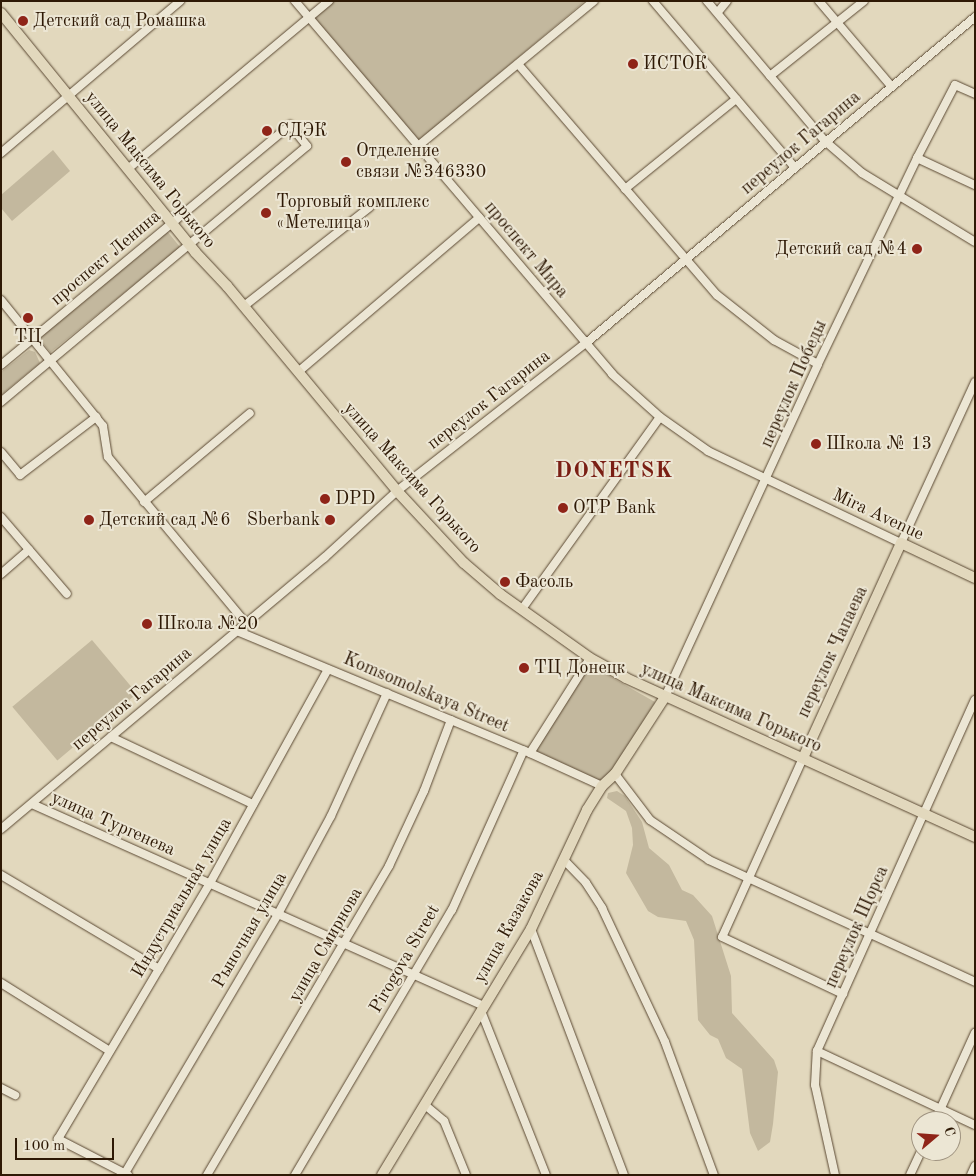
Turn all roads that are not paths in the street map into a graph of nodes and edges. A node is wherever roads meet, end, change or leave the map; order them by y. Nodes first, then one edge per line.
1 (180, 1) edge
2 (295, 1) edge
3 (330, 1) edge
4 (594, 1) edge
5 (652, 1) edge
6 (707, 1) edge
7 (719, 1) edge
8 (727, 1) edge
9 (818, 1) edge
10 (864, 1) edge
11 (718, 12) junction
12 (1, 13) edge
13 (975, 17) edge
14 (308, 18) junction
15 (837, 23) junction
16 (518, 64) junction
17 (770, 76) junction
18 (890, 86) junction
19 (68, 94) junction
20 (975, 94) edge
21 (736, 99) junction
22 (825, 141) junction
23 (418, 146) junction
24 (1, 153) edge
25 (917, 158) junction
26 (129, 168) junction
27 (795, 168) junction
28 (975, 186) edge
29 (625, 189) junction
30 (898, 197) junction
31 (370, 207) dead end
32 (479, 218) junction
33 (172, 223) junction
34 (975, 242) edge
35 (188, 244) junction
36 (686, 259) junction
37 (1, 300) edge
38 (244, 306) junction
39 (32, 339) junction
40 (586, 343) junction
41 (50, 360) junction
42 (818, 364) junction
43 (1, 365) edge
44 (298, 372) junction
45 (975, 382) edge
46 (1, 402) edge
47 (250, 413) dead end
48 (660, 417) junction
49 (96, 418) junction
50 (1, 452) edge
51 (767, 481) junction
52 (396, 491) junction
53 (144, 502) junction
54 (1, 517) edge
55 (900, 543) junction
56 (29, 550) junction
57 (1, 574) edge
58 (975, 578) edge
59 (67, 594) dead end
60 (522, 609) junction
61 (246, 623) junction
62 (237, 631) junction
63 (590, 658) junction
64 (328, 669) junction
65 (388, 694) junction
66 (665, 697) junction
67 (975, 700) edge
68 (452, 720) junction
69 (111, 737) junction
70 (527, 751) junction
71 (803, 758) junction
72 (615, 774) junction
73 (602, 786) junction
74 (32, 804) junction
75 (253, 804) junction
76 (924, 814) junction
77 (1, 829) edge
78 (975, 838) edge
79 (565, 861) junction
80 (1, 875) edge
81 (749, 878) junction
82 (210, 883) junction
83 (278, 914) junction
84 (531, 929) junction
85 (871, 934) junction
86 (345, 944) junction
87 (159, 969) junction
88 (414, 975) junction
89 (975, 982) edge
90 (1, 983) edge
91 (843, 994) junction
92 (482, 1009) junction
93 (975, 1034) edge
94 (110, 1051) junction
95 (816, 1051) junction
96 (1, 1088) edge
97 (15, 1095) dead end
98 (425, 1106) junction
99 (940, 1109) junction
100 (975, 1125) edge
101 (916, 1161) edge
102 (975, 1166) edge
103 (126, 1174) edge
104 (207, 1175) edge
105 (295, 1175) edge
106 (382, 1175) edge
107 (466, 1175) edge
108 (546, 1175) edge
109 (624, 1175) edge
110 (714, 1175) edge
111 (835, 1175) edge
112 (910, 1175) edge
113 (971, 1175) edge

1 - 19 street
2 - 14 street, проспект Мира
3 - 14 street
4 - 16 street
5 - 21 street
6 - 11 street
7 - 11 street
8 - 11 street
9 - 15 street
10 - 15 street
11 - 17 street
12 - 19 main road, улица Максима Горького
13 - 18 street, переулок Гагарина
14 - 23 street, проспект Мира
14 - 26 street
15 - 17 street
15 - 18 street
16 - 23 street
16 - 29 street
17 - 22 street
18 - 22 street, переулок Гагарина
19 - 24 street
19 - 26 main road, улица Максима Горького
20 - 25 street, переулок Победы
21 - 27 street
21 - 29 street
22 - 27 street, переулок Гагарина
22 - 30 street
23 - 32 street, проспект Мира
25 - 28 street
25 - 30 street, переулок Победы
26 - 33 main road, улица Максима Горького
27 - 36 street, переулок Гагарина
29 - 36 street
30 - 34 street
30 - 42 street, переулок Победы
31 - 38 street
32 - 40 street, проспект Мира
32 - 44 street
33 - 35 main road, улица Максима Горького
33 - 35 street, проспект Ленина
33 - 39 street, проспект Ленина
35 - 38 main road, улица Максима Горького
35 - 41 street, проспект Ленина
36 - 40 street, переулок Гагарина
36 - 42 street
37 - 39 street
38 - 44 main road, улица Максима Горького
39 - 41 street
39 - 43 street, проспект Ленина
40 - 48 street, проспект Мира
40 - 52 street, переулок Гагарина
41 - 46 street, проспект Ленина
41 - 49 street
42 - 51 street, переулок Победы
44 - 52 main road, улица Максима Горького
45 - 55 street, переулок Чапаева
47 - 53 street
48 - 51 street, проспект Мира
48 - 60 street
49 - 50 street
49 - 53 street
51 - 55 street, Mira Avenue
51 - 66 street, переулок Победы
52 - 60 main road, улица Максима Горького
52 - 61 street, переулок Гагарина
53 - 61 street
54 - 56 street
55 - 58 main road, Mira Avenue
55 - 71 main road, переулок Чапаева
56 - 57 street
56 - 59 street
60 - 63 main road, улица Максима Горького
61 - 62 street, переулок Гагарина
62 - 64 street, Komsomolskaya Street
62 - 69 street, переулок Гагарина
63 - 66 main road, улица Максима Горького
63 - 70 street, Pirogova Street
64 - 65 street, Komsomolskaya Street
64 - 75 street, Индустриальная улица
65 - 68 street, Komsomolskaya Street
65 - 83 street, Рыночная улица
66 - 71 main road, улица Максима Горького
66 - 72 main road, улица Казакова
67 - 76 street, переулок Щорса
68 - 70 street, Komsomolskaya Street
68 - 86 street, улица Смирнова
69 - 74 street, переулок Гагарина
69 - 75 street
70 - 73 street, Komsomolskaya Street
70 - 88 street, Pirogova Street
71 - 76 main road, улица Максима Горького
71 - 81 street, переулок Чапаева
72 - 73 main road, улица Казакова
72 - 81 street
73 - 79 main road, улица Казакова
74 - 77 street, переулок Гагарина
74 - 82 street, улица Тургенева
75 - 82 street, Индустриальная улица
76 - 78 main road, улица Максима Горького
76 - 85 street, переулок Щорса
79 - 84 main road, улица Казакова
79 - 110 street
80 - 87 street
81 - 85 street
81 - 91 street, переулок Чапаева
82 - 83 street, улица Тургенева
82 - 87 street, Индустриальная улица
83 - 86 street, улица Тургенева
83 - 103 street, Рыночная улица
84 - 92 main road, улица Казакова
84 - 109 street
85 - 89 street
85 - 91 street, переулок Щорса
86 - 88 street, улица Тургенева
86 - 104 street, улица Смирнова
87 - 94 street, Индустриальная улица
88 - 92 street, улица Тургенева
88 - 105 street, Pirogova Street
90 - 94 street
91 - 95 street, переулок Щорса
92 - 98 main road, улица Казакова
92 - 108 street
93 - 99 street
94 - 103 street, Индустриальная улица
95 - 99 street
95 - 111 street, переулок Щорса
96 - 97 street
98 - 106 main road, улица Казакова
98 - 107 street
99 - 100 street
101 - 112 street
102 - 113 street

